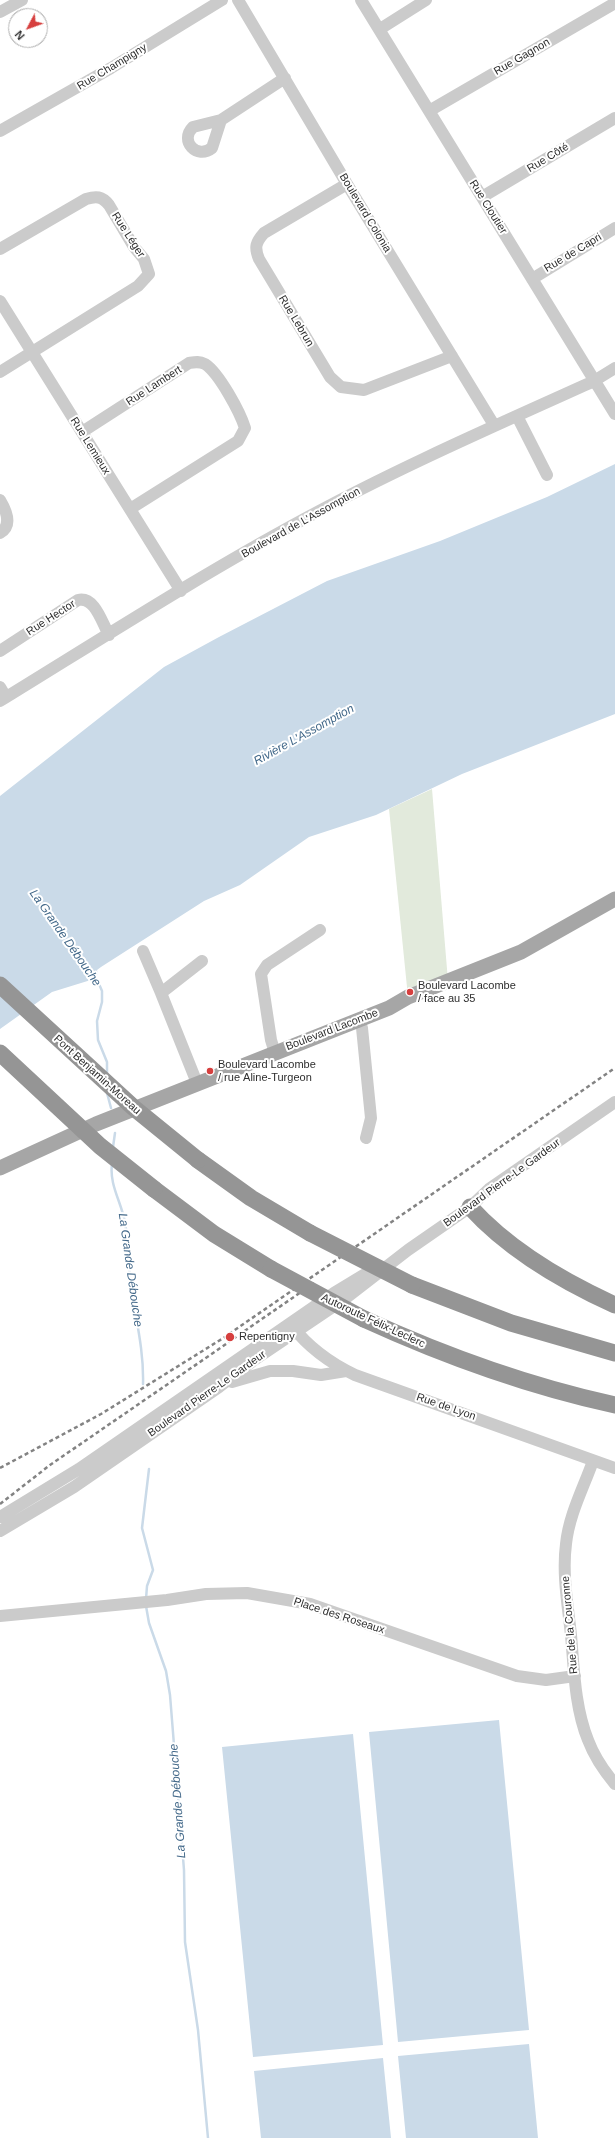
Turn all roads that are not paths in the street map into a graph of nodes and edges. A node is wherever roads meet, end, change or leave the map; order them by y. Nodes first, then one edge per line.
1 (22, 0) edge
2 (222, 0) edge
3 (238, 0) edge
4 (360, 0) edge
5 (426, 0) edge
6 (615, 3) edge
7 (0, 12) edge
8 (380, 29) junction
9 (285, 78) junction
10 (428, 111) junction
11 (615, 118) edge
12 (221, 120) dead end
13 (0, 131) edge
14 (346, 184) junction
15 (482, 197) junction
16 (615, 228) edge
17 (0, 249) edge
18 (532, 279) junction
19 (0, 301) edge
20 (32, 352) junction
21 (452, 356) junction
22 (615, 368) edge
23 (0, 372) edge
24 (594, 380) junction
25 (615, 414) edge
26 (517, 416) junction
27 (494, 425) junction
28 (82, 432) junction
29 (547, 475) dead end
30 (0, 500) edge
31 (130, 509) junction
32 (0, 533) edge
33 (181, 591) junction
34 (109, 635) junction
35 (0, 650) edge
36 (2, 695) edge
37 (615, 900) edge
38 (320, 930) dead end
39 (143, 951) dead end
40 (202, 961) dead end
41 (0, 985) edge
42 (161, 993) junction
43 (359, 1020) junction
44 (0, 1053) edge
45 (275, 1053) junction
46 (197, 1083) junction
47 (615, 1102) edge
48 (366, 1138) dead end
49 (0, 1168) edge
50 (470, 1207) junction
51 (615, 1304) edge
52 (294, 1327) junction
53 (615, 1353) edge
54 (346, 1371) junction
55 (220, 1387) junction
56 (615, 1405) edge
57 (593, 1461) junction
58 (615, 1468) edge
59 (0, 1517) edge
60 (0, 1531) edge
61 (0, 1616) edge
62 (575, 1676) junction
63 (615, 1784) edge

1 - 7 street
2 - 13 street, Rue Champigny
3 - 9 street, Boulevard Colonia
4 - 8 street, Rue Cloutier
5 - 8 street
6 - 10 street, Rue Gagnon
8 - 10 street, Rue Cloutier
9 - 12 street
9 - 14 street, Boulevard Colonia
10 - 15 street, Rue Cloutier
11 - 15 street, Rue Côté
14 - 21 street, Boulevard Colonia
14 - 21 street, Rue Lebrun
15 - 18 street, Rue Cloutier
16 - 18 street, Rue de Capri
17 - 20 street, Rue Léger
18 - 24 street, Rue Cloutier
19 - 20 street, Rue Lemieux
20 - 23 street
20 - 28 street, Rue Lemieux
21 - 27 street, Boulevard Colonia
22 - 24 street, Boulevard de L'Assomption
24 - 25 street, Rue Cloutier
24 - 26 street, Boulevard de L'Assomption
26 - 27 street, Boulevard de L'Assomption
26 - 29 street
27 - 33 street, Boulevard de L'Assomption
28 - 31 street, Rue Lemieux
28 - 31 street, Rue Lambert
30 - 32 street
31 - 33 street, Rue Lemieux
33 - 34 street, Boulevard de L'Assomption
34 - 35 street, Rue Hector
34 - 36 street, Boulevard de L'Assomption
37 - 43 main road, Boulevard Lacombe
38 - 45 street
39 - 42 street
40 - 42 street
41 - 53 highway, Pont Benjamin-Moreau, bridge
42 - 46 street
43 - 45 main road, Boulevard Lacombe
43 - 48 street
44 - 56 highway, Autoroute Félix-Leclerc, bridge
45 - 46 main road, Boulevard Lacombe
46 - 49 main road, Boulevard Lacombe
47 - 50 street, Boulevard Pierre-Le Gardeur
50 - 51 highway
50 - 52 street, Boulevard Pierre-Le Gardeur
52 - 54 street, Rue de Lyon
52 - 55 street, Boulevard Pierre-Le Gardeur
52 - 59 street, Boulevard Pierre-Le Gardeur
54 - 55 street
54 - 57 street, Rue de Lyon
55 - 60 street, Boulevard Pierre-Le Gardeur
57 - 58 street, Rue de Lyon
57 - 62 street, Rue de la Couronne
61 - 62 street, Place des Roseaux
62 - 63 street, Rue de la Couronne

